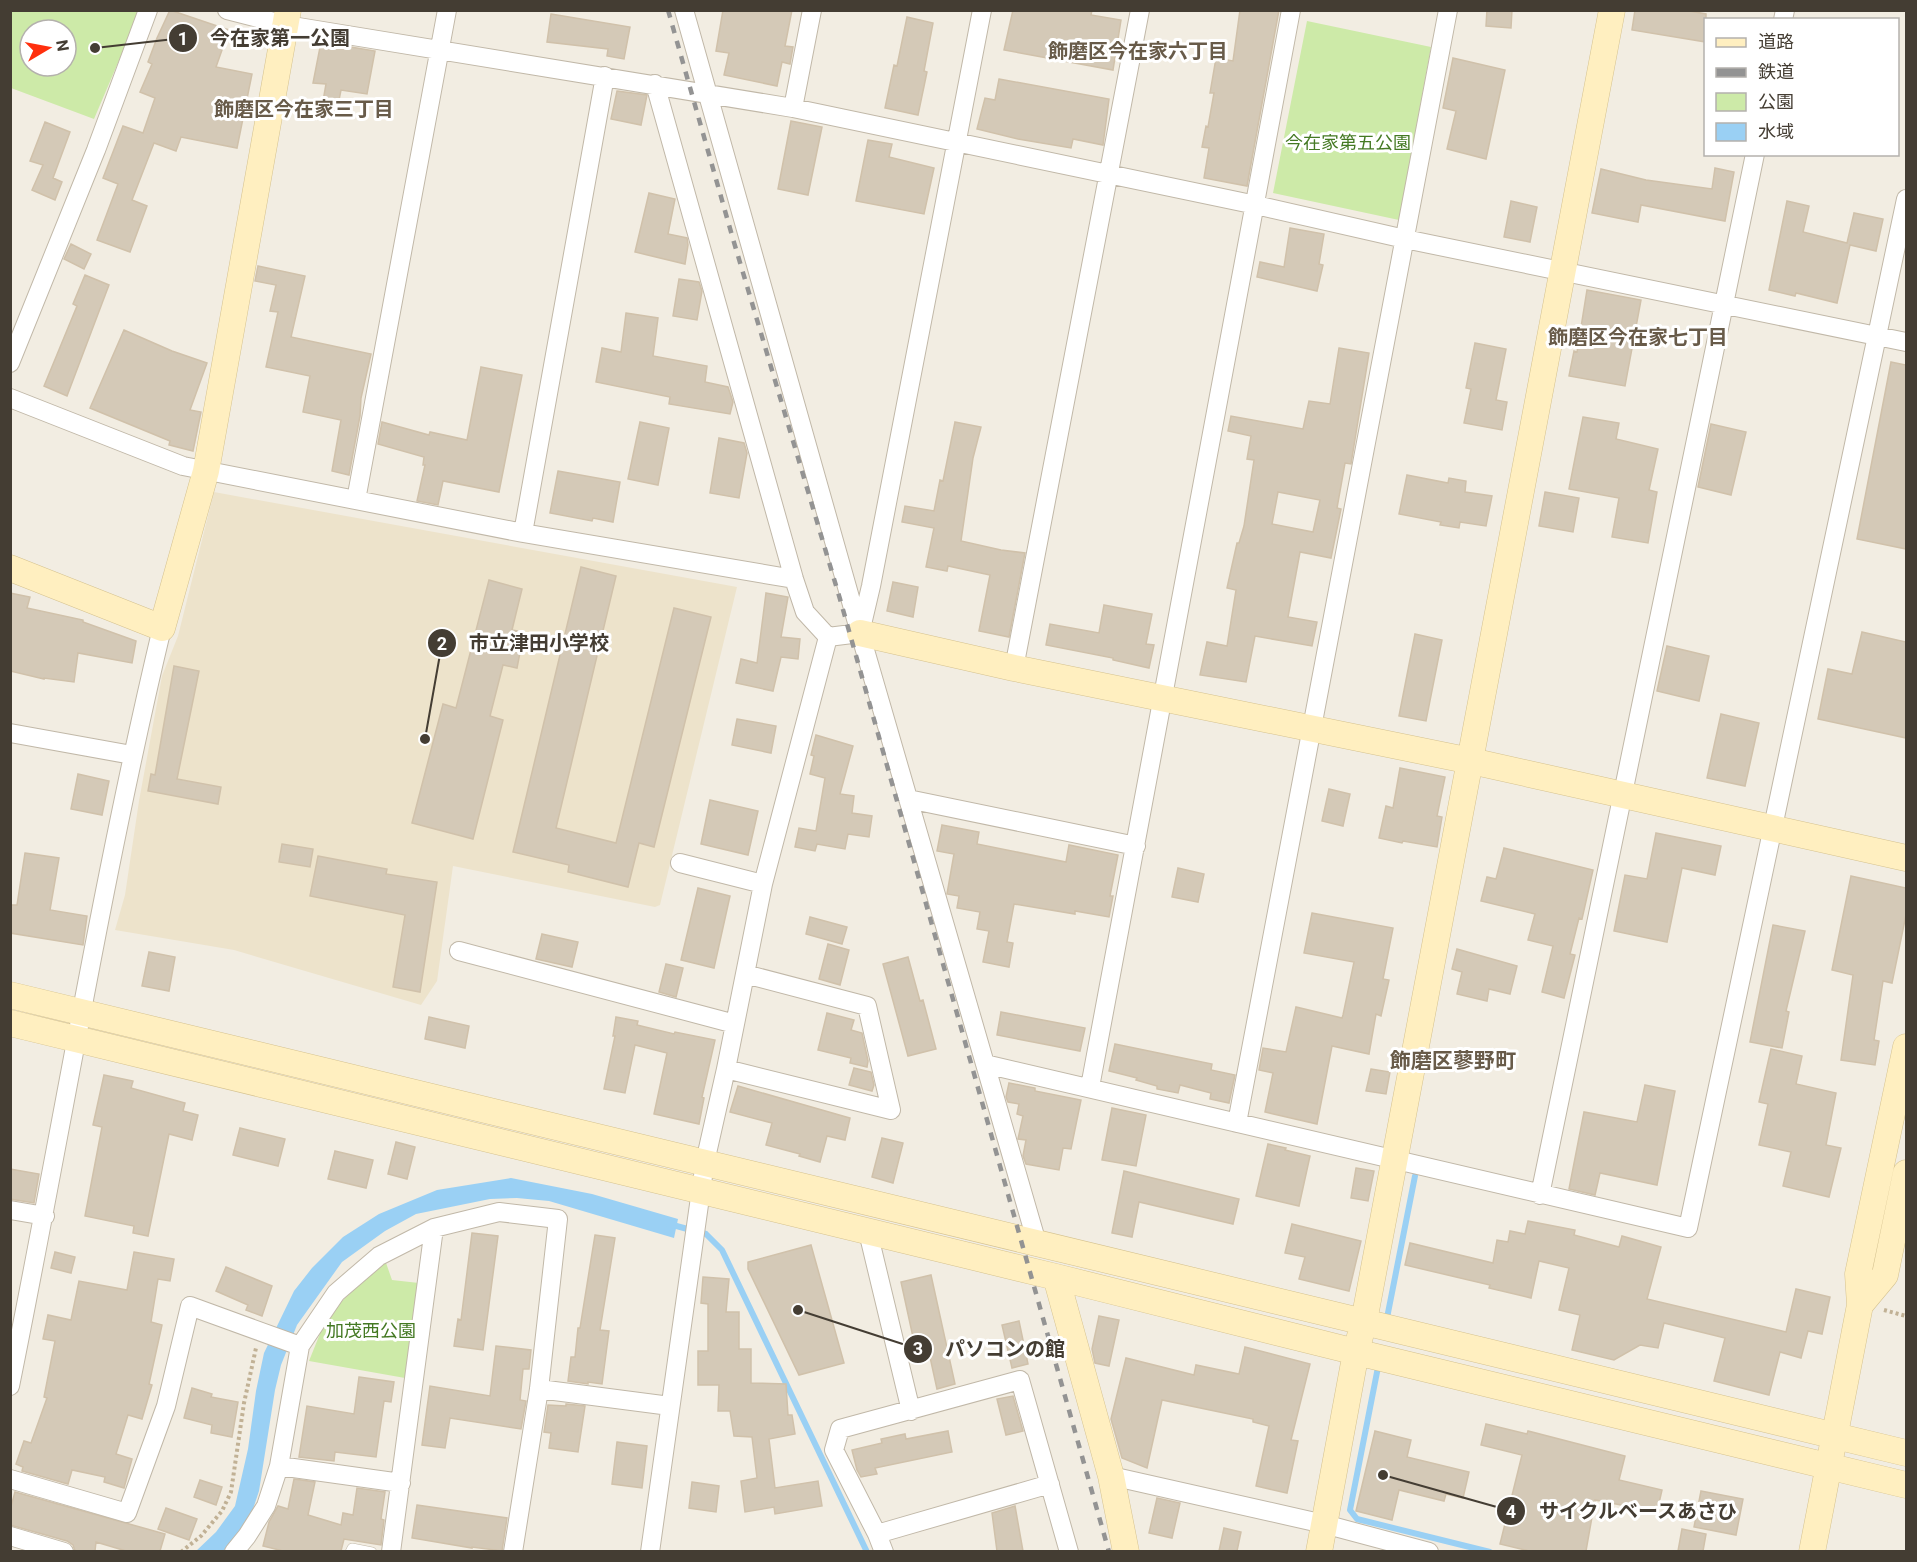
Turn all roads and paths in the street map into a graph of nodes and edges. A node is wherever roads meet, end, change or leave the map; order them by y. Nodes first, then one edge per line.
1 (148, 10) edge
2 (226, 10) edge
3 (447, 10) edge
4 (684, 10) edge
5 (812, 10) edge
6 (982, 10) edge
7 (1140, 10) edge
8 (1291, 10) edge
9 (1448, 10) edge
10 (1612, 10) edge
11 (287, 18) edge
12 (440, 49) junction
13 (605, 76) junction
14 (655, 84) junction
15 (708, 95) junction
16 (793, 108) junction
17 (957, 142) junction
18 (1755, 156) edge
19 (1108, 175) junction
20 (1906, 199) edge
21 (1256, 205) junction
22 (1405, 239) junction
23 (1562, 271) junction
24 (1724, 303) junction
25 (1876, 336) junction
26 (1906, 342) edge
27 (10, 363) edge
28 (10, 398) edge
29 (206, 471) junction
30 (356, 500) junction
31 (524, 533) junction
32 (10, 568) edge
33 (794, 579) junction
34 (162, 628) junction
35 (860, 633) junction
36 (828, 637) junction
37 (1014, 668) junction
38 (1164, 699) junction
39 (1312, 730) junction
40 (10, 734) edge
41 (132, 755) junction
42 (1471, 761) junction
43 (1622, 795) junction
44 (908, 799) junction
45 (1773, 829) junction
46 (1136, 846) junction
47 (1906, 858) edge
48 (680, 863) dead end
49 (763, 884) junction
50 (459, 951) dead end
51 (745, 974) junction
52 (10, 995) edge
53 (83, 1012) junction
54 (10, 1023) edge
55 (735, 1024) junction
56 (78, 1039) junction
57 (1906, 1047) edge
58 (985, 1064) junction
59 (726, 1069) junction
60 (1090, 1087) junction
61 (1237, 1123) junction
62 (1394, 1161) junction
63 (705, 1162) junction
64 (1906, 1173) edge
65 (700, 1191) junction
66 (1540, 1195) junction
67 (10, 1210) edge
68 (45, 1216) junction
69 (434, 1228) junction
70 (868, 1232) junction
71 (1037, 1244) junction
72 (1056, 1277) junction
73 (1860, 1305) junction
74 (1364, 1321) junction
75 (261, 1330) junction
76 (300, 1346) junction
77 (1356, 1353) junction
78 (10, 1386) edge
79 (539, 1389) junction
80 (670, 1406) junction
81 (910, 1411) junction
82 (1833, 1435) junction
83 (1906, 1453) edge
84 (279, 1466) junction
85 (1830, 1466) junction
86 (1111, 1476) junction
87 (10, 1479) edge
88 (401, 1483) junction
89 (1050, 1484) junction
90 (1906, 1485) edge
91 (1324, 1524) junction
92 (10, 1536) edge
93 (880, 1543) edge
94 (64, 1551) edge
95 (181, 1551) edge
96 (234, 1551) edge
97 (350, 1551) edge
98 (372, 1551) edge
99 (391, 1551) edge
100 (513, 1551) edge
101 (650, 1551) edge
102 (1070, 1551) edge
103 (1126, 1551) edge
104 (1318, 1551) edge
105 (1429, 1551) edge
106 (1812, 1551) edge

1 - 27 street
2 - 11 street
3 - 12 street
4 - 15 street
5 - 16 street
6 - 17 street
7 - 19 street
8 - 21 street
9 - 22 street
10 - 23 street
11 - 12 street
11 - 29 street
12 - 13 street
12 - 30 street
13 - 14 street
13 - 31 street
14 - 15 street
14 - 33 street
15 - 16 street
15 - 35 street
16 - 17 street
17 - 19 street
17 - 35 street
18 - 24 street
19 - 21 street
19 - 37 street
20 - 25 street
21 - 22 street
21 - 38 street
22 - 23 street
22 - 39 street
23 - 24 street
23 - 42 street
24 - 25 street
24 - 43 street
25 - 26 street
25 - 45 street
28 - 29 street
29 - 30 street
29 - 34 street
30 - 31 street
31 - 33 street
32 - 34 street
33 - 36 street
34 - 41 street
35 - 36 street
35 - 37 street
35 - 44 street
36 - 49 street
37 - 38 street
38 - 39 street
38 - 46 street
39 - 42 street
39 - 61 street
40 - 41 street
41 - 53 street
42 - 43 street
42 - 62 street
43 - 45 street
43 - 66 street
44 - 46 street
44 - 58 street
45 - 47 street
45 - 66 street
46 - 60 street
48 - 49 street
49 - 51 street
50 - 55 street
51 - 55 street
51 - 59 street
52 - 53 street
53 - 56 street
53 - 63 street
54 - 56 street
55 - 59 street
56 - 65 street
56 - 68 street
57 - 73 street
58 - 60 street
58 - 71 street
59 - 63 street
60 - 61 street
61 - 62 street
62 - 66 street
62 - 74 street
63 - 65 street
63 - 71 street
64 - 73 street
65 - 70 street
65 - 80 street
67 - 68 street
68 - 78 street
69 - 76 street
69 - 79 street
69 - 88 street
70 - 72 street
70 - 81 street
71 - 74 street
72 - 77 street
72 - 86 street
73 - 82 street
74 - 77 street
74 - 82 street
75 - 76 street
75 - 87 street
75 - 95 path
76 - 84 street
77 - 85 street
77 - 91 street
79 - 80 street
79 - 100 street
80 - 101 street
81 - 89 street
81 - 93 street
82 - 83 street
82 - 85 street
84 - 88 street
84 - 96 street
85 - 90 street
85 - 106 street
86 - 91 street
86 - 103 street
88 - 99 street
89 - 93 street
89 - 102 street
91 - 104 street
91 - 105 street
92 - 94 street
97 - 98 lane

